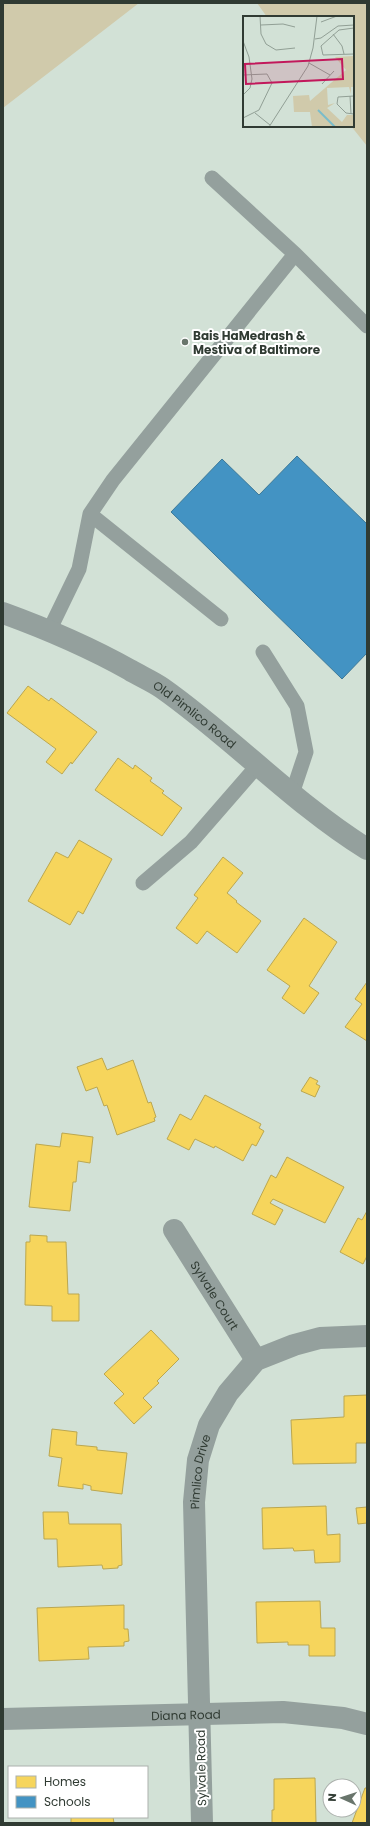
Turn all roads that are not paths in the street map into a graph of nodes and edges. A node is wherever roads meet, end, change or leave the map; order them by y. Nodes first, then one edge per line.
1 (212, 178) dead end
2 (295, 254) junction
3 (367, 326) edge
4 (90, 514) junction
5 (3, 612) edge
6 (221, 619) dead end
7 (50, 631) junction
8 (263, 652) dead end
9 (258, 766) junction
10 (292, 794) junction
11 (367, 849) edge
12 (143, 883) dead end
13 (174, 1230) dead end
14 (367, 1336) edge
15 (256, 1360) junction
16 (200, 1713) junction
17 (3, 1719) edge
18 (367, 1724) edge
19 (202, 1823) edge

1 - 2 lane
2 - 3 lane
2 - 4 lane
4 - 6 lane
4 - 7 lane
5 - 7 street, Old Pimlico Road
7 - 9 street, Old Pimlico Road
8 - 10 lane
9 - 10 street, Old Pimlico Road
9 - 12 lane
10 - 11 street, Old Pimlico Road
13 - 15 street, Sylvale Court
14 - 15 street, Pimlico Drive
15 - 16 street, Pimlico Drive
16 - 17 street, Diana Road
16 - 18 street, Diana Road
16 - 19 street, Sylvale Road

